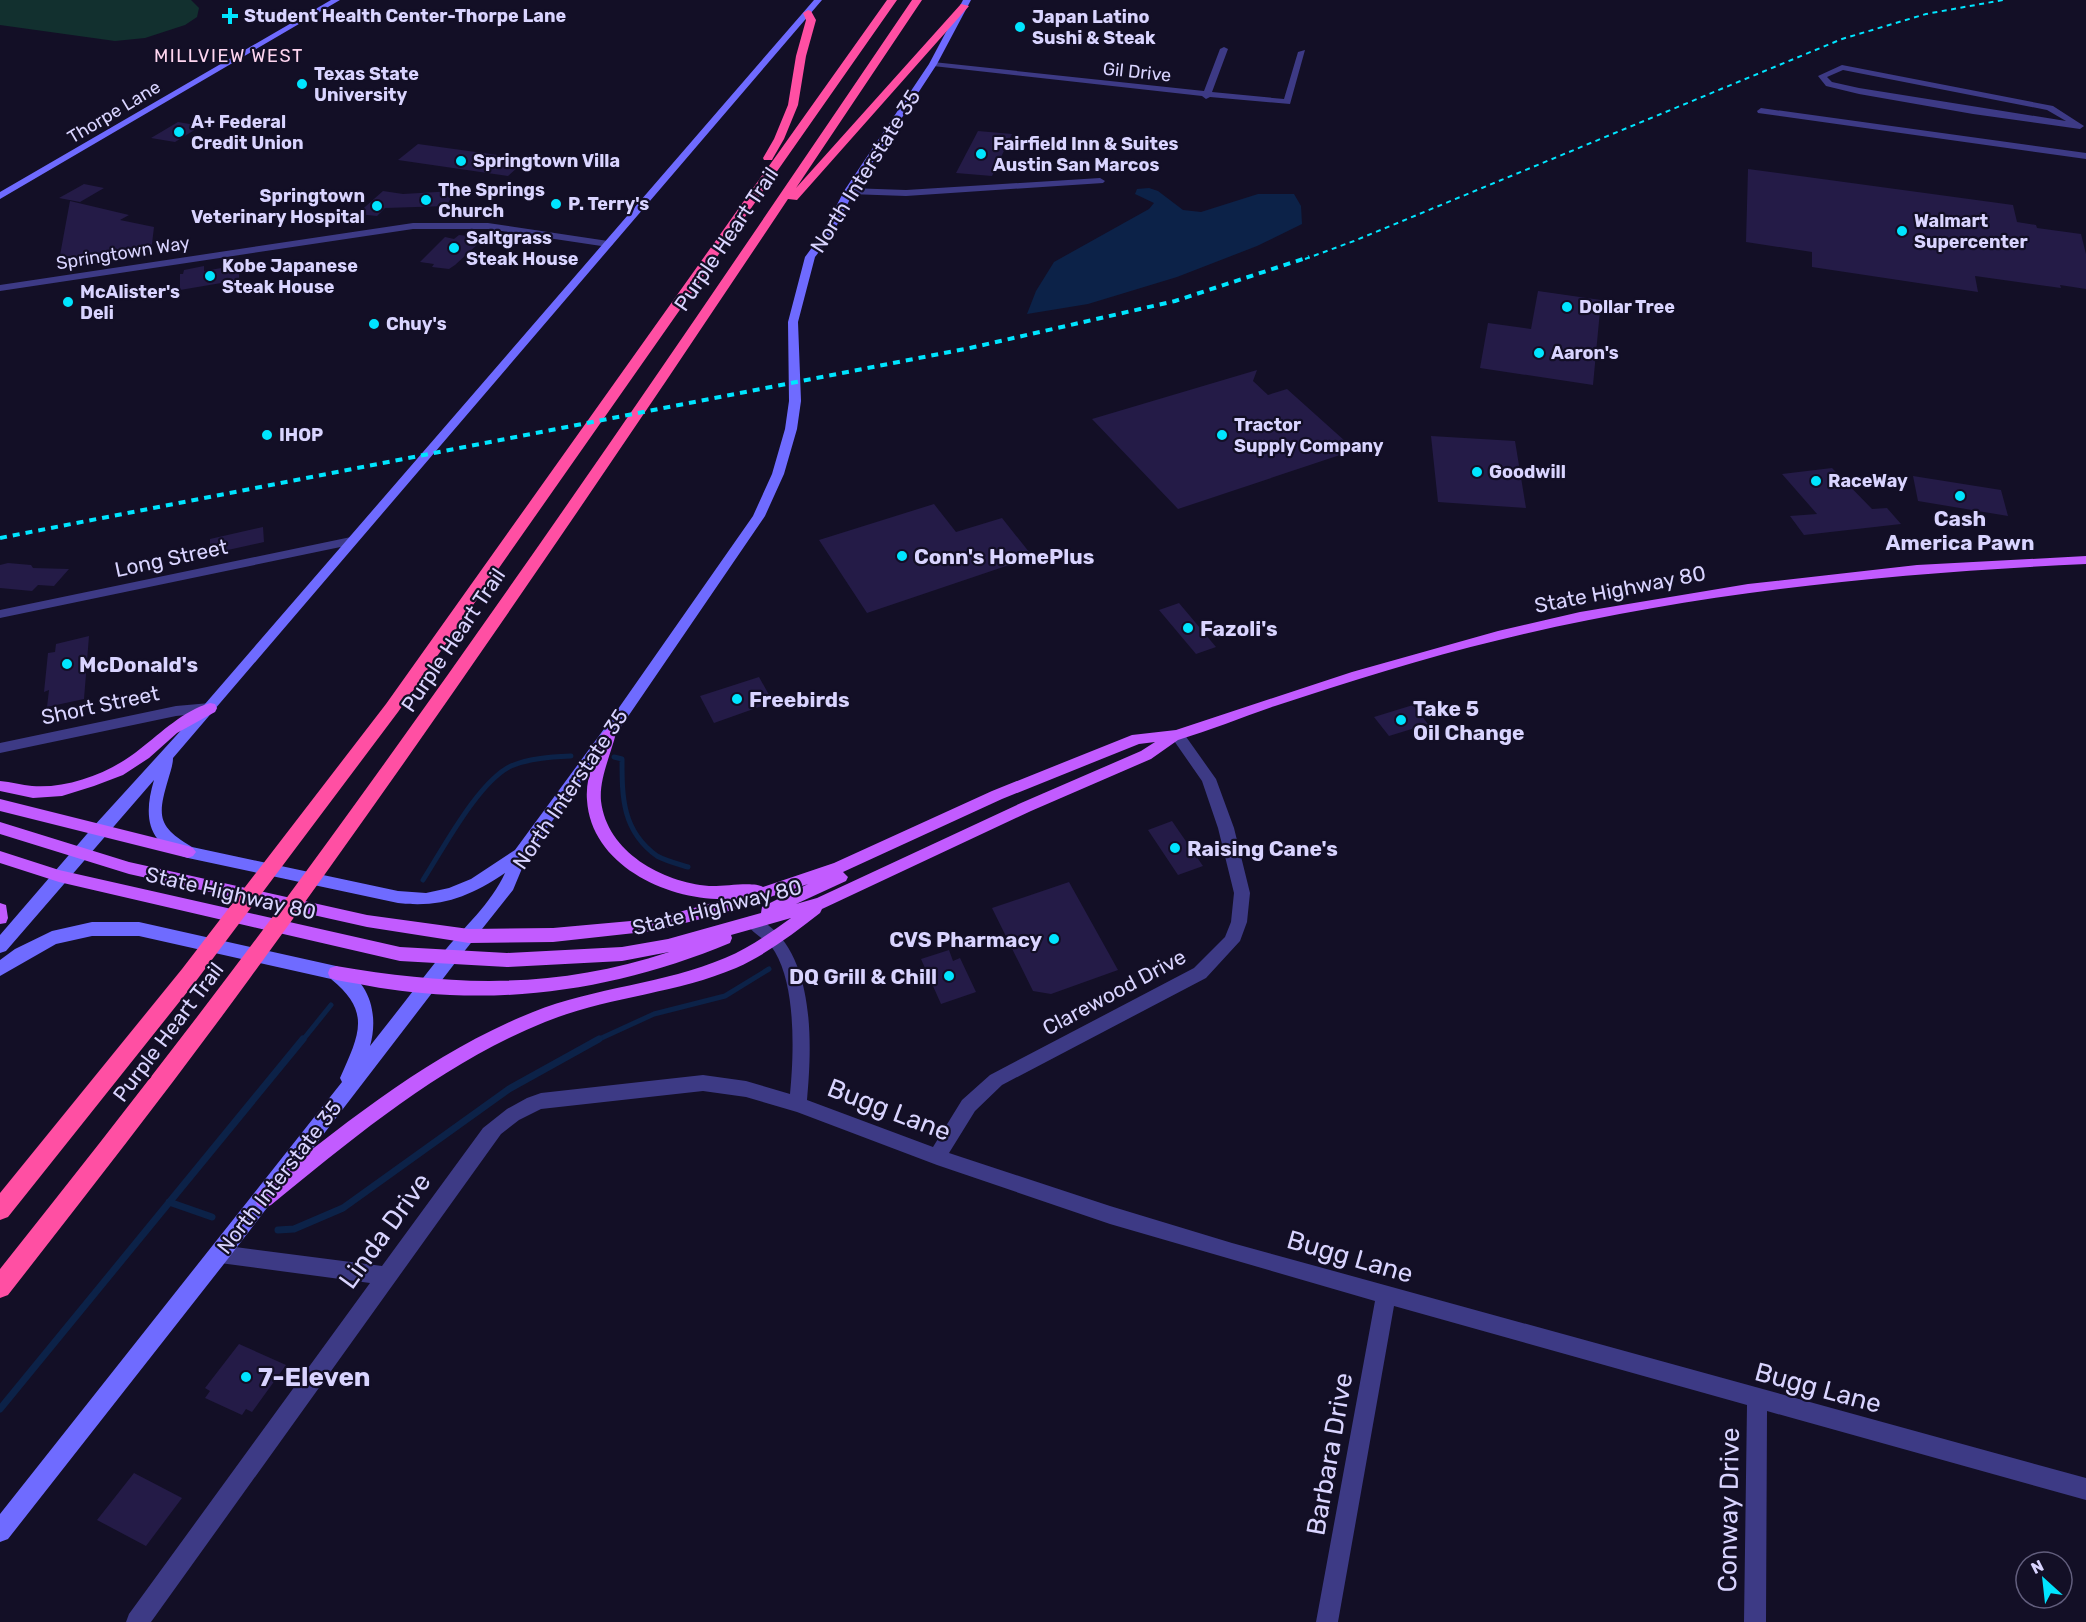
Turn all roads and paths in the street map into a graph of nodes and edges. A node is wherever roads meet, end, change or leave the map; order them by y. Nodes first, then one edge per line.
1 (336, 0) edge
2 (818, 0) edge
3 (892, 0) edge
4 (916, 0) edge
5 (966, 3) edge
6 (808, 13) junction
7 (1224, 49) dead end
8 (1302, 52) dead end
9 (933, 64) junction
10 (1206, 96) junction
11 (1761, 111) dead end
12 (2083, 127) edge
13 (2086, 156) edge
14 (1100, 181) dead end
15 (849, 191) junction
16 (0, 196) edge
17 (760, 232) junction
18 (608, 244) junction
19 (702, 270) junction
20 (0, 288) edge
21 (351, 541) junction
22 (2086, 560) edge
23 (0, 614) edge
24 (210, 708) junction
25 (609, 733) junction
26 (1177, 735) junction
27 (0, 748) edge
28 (168, 756) junction
29 (0, 786) edge
30 (997, 795) junction
31 (0, 805) edge
32 (0, 828) edge
33 (98, 831) junction
34 (189, 852) junction
35 (80, 853) junction
36 (521, 853) junction
37 (0, 857) edge
38 (59, 876) junction
39 (784, 888) junction
40 (821, 903) junction
41 (0, 909) edge
42 (0, 918) edge
43 (754, 922) junction
44 (469, 936) junction
45 (775, 939) junction
46 (0, 946) edge
47 (449, 958) junction
48 (0, 969) edge
49 (336, 973) junction
50 (428, 987) junction
51 (339, 1100) junction
52 (798, 1104) junction
53 (82, 1110) junction
54 (937, 1157) junction
55 (0, 1189) edge
56 (264, 1198) junction
57 (0, 1210) edge
58 (220, 1254) junction
59 (387, 1276) junction
60 (0, 1287) edge
61 (1386, 1295) junction
62 (1757, 1399) junction
63 (2086, 1489) edge
64 (0, 1532) edge
65 (137, 1622) edge
66 (1327, 1622) edge
67 (1755, 1622) edge

1 - 16 main road, Thorpe Lane
2 - 6 main road
3 - 19 highway, Purple Heart Trail
4 - 17 highway, Purple Heart Trail
5 - 9 main road, North Interstate 35
5 - 17 highway
6 - 18 main road
6 - 19 highway
7 - 10 street
8 - 10 street, Gil Drive
9 - 10 street, Gil Drive
9 - 15 main road, North Interstate 35
11 - 13 street
12 - 12 street
14 - 15 street
15 - 25 main road, North Interstate 35
17 - 60 highway, Purple Heart Trail
18 - 20 street, Springtown Way
18 - 21 main road
19 - 53 highway, Purple Heart Trail
21 - 23 street, Long Street
21 - 24 main road
22 - 26 main road, State Highway 80
24 - 27 street, Short Street
24 - 28 main road
24 - 29 main road
25 - 36 main road, North Interstate 35
25 - 39 main road
26 - 30 main road, State Highway 80
26 - 40 main road, State Highway 80
26 - 54 street, Clarewood Drive
28 - 33 main road
28 - 34 main road
30 - 39 main road, State Highway 80
30 - 43 main road
31 - 33 main road
32 - 35 main road, State Highway 80
33 - 34 main road
33 - 35 main road
34 - 36 main road
35 - 38 main road
35 - 44 main road, State Highway 80
36 - 44 main road, North Interstate 35
37 - 38 main road, State Highway 80
38 - 46 main road
38 - 47 main road, State Highway 80
39 - 44 main road, State Highway 80
40 - 43 main road, State Highway 80
40 - 45 main road
41 - 42 main road
43 - 45 street, Bugg Lane
43 - 47 main road, State Highway 80
43 - 50 main road
44 - 47 main road, North Interstate 35
45 - 52 street, Bugg Lane
45 - 56 main road
47 - 50 main road, North Interstate 35
48 - 49 main road
49 - 50 main road
49 - 51 main road
50 - 51 main road, North Interstate 35
51 - 56 main road, North Interstate 35
52 - 54 street, Bugg Lane
52 - 59 street, Linda Drive
53 - 55 highway
53 - 57 highway, Purple Heart Trail
54 - 61 street, Bugg Lane
56 - 58 main road, North Interstate 35
58 - 59 street
58 - 64 main road, North Interstate 35
59 - 65 street, Linda Drive
61 - 62 street, Bugg Lane
61 - 66 street, Barbara Drive
62 - 63 street, Bugg Lane
62 - 67 street, Conway Drive

